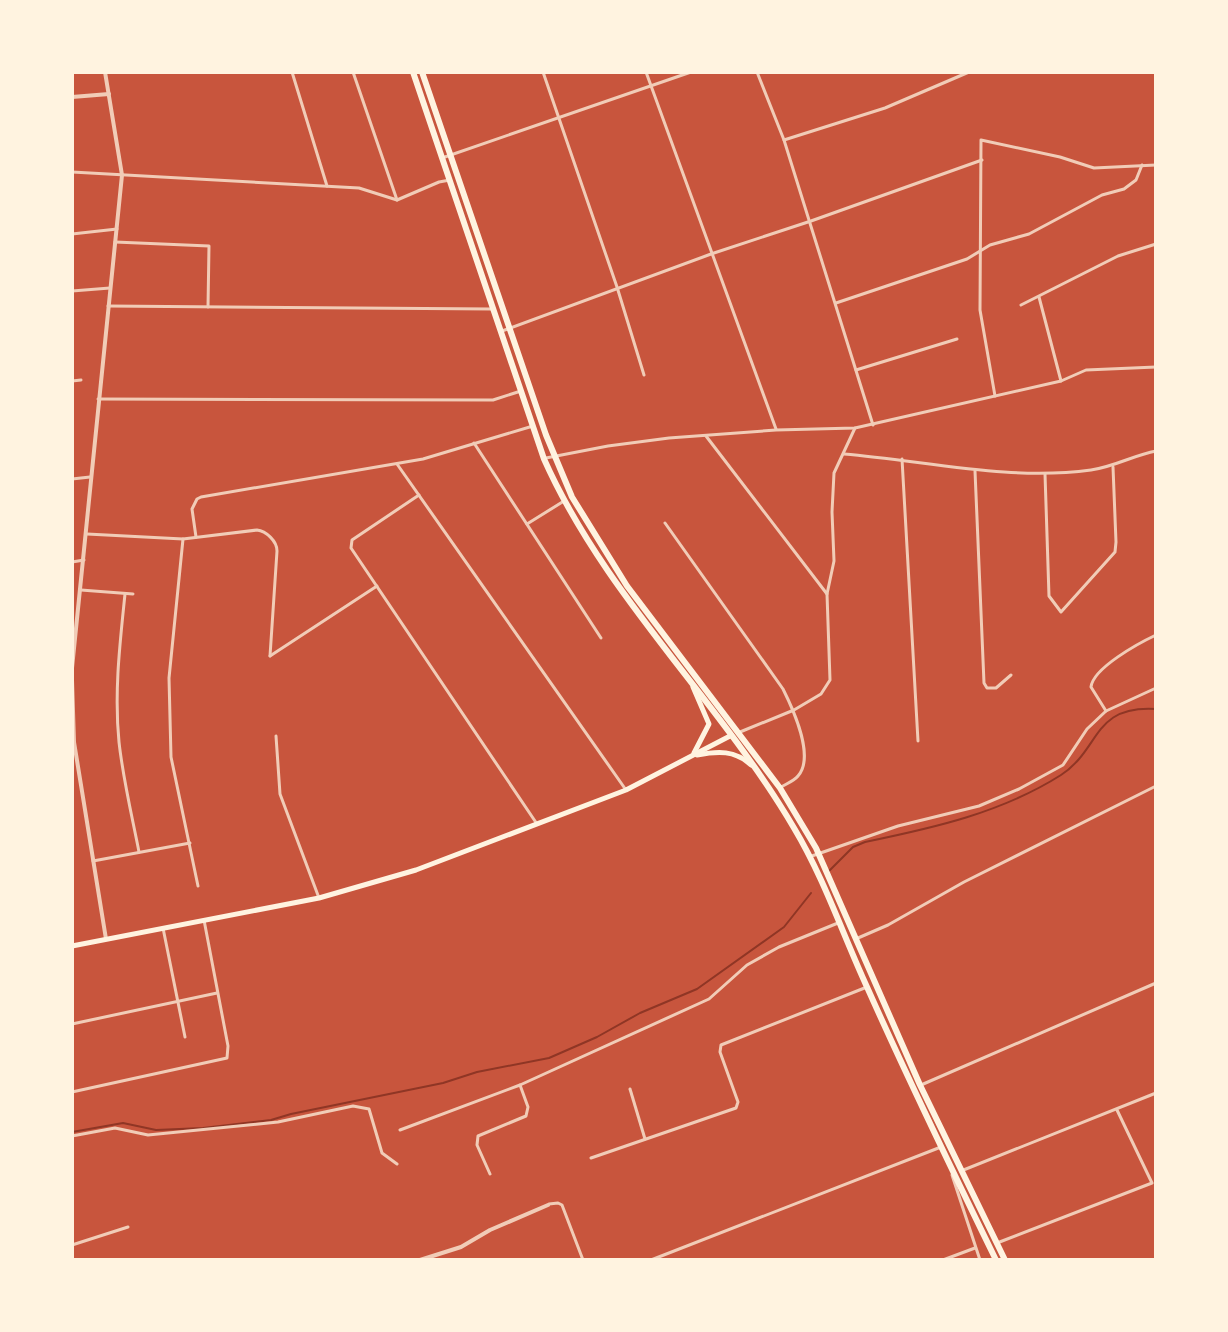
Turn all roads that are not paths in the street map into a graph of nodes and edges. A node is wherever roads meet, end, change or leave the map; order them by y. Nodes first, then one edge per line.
1 (105, 72) edge
2 (292, 72) edge
3 (353, 72) edge
4 (413, 72) edge
5 (422, 72) edge
6 (543, 72) edge
7 (646, 72) edge
8 (691, 72) edge
9 (757, 72) edge
10 (969, 72) edge
11 (651, 85) junction
12 (109, 94) junction
13 (72, 97) edge
14 (559, 119) junction
15 (784, 140) junction
16 (452, 154) junction
17 (442, 158) junction
18 (982, 160) junction
19 (1142, 165) junction
20 (1156, 165) edge
21 (72, 172) edge
22 (122, 175) junction
23 (450, 180) junction
24 (327, 186) junction
25 (397, 200) junction
26 (811, 221) junction
27 (117, 229) junction
28 (72, 234) edge
29 (115, 242) junction
30 (1156, 244) edge
31 (979, 251) junction
32 (711, 254) junction
33 (617, 287) junction
34 (110, 288) junction
35 (72, 291) edge
36 (1039, 297) junction
37 (836, 303) junction
38 (1021, 305) dead end
39 (108, 306) junction
40 (208, 307) junction
41 (494, 309) junction
42 (510, 328) junction
43 (502, 331) junction
44 (957, 339) dead end
45 (1156, 367) edge
46 (856, 370) junction
47 (644, 375) dead end
48 (81, 380) dead end
49 (72, 381) edge
50 (1061, 381) junction
51 (521, 390) junction
52 (995, 396) junction
53 (98, 399) junction
54 (873, 425) junction
55 (533, 426) junction
56 (855, 428) junction
57 (776, 430) junction
58 (706, 436) junction
59 (474, 442) junction
60 (1156, 451) edge
61 (843, 454) junction
62 (553, 456) junction
63 (544, 459) junction
64 (902, 459) junction
65 (397, 464) junction
66 (1113, 465) junction
67 (975, 471) junction
68 (1045, 474) junction
69 (90, 477) junction
70 (72, 479) edge
71 (419, 495) junction
72 (564, 501) junction
73 (665, 523) dead end
74 (527, 524) junction
75 (87, 534) junction
76 (196, 537) junction
77 (183, 539) junction
78 (84, 560) junction
79 (72, 562) edge
80 (377, 586) junction
81 (81, 590) junction
82 (125, 594) junction
83 (133, 594) dead end
84 (827, 594) junction
85 (1156, 635) edge
86 (601, 638) dead end
87 (72, 668) edge
88 (1011, 675) dead end
89 (72, 680) edge
90 (692, 686) junction
91 (1156, 688) edge
92 (794, 710) junction
93 (1106, 711) junction
94 (734, 734) junction
95 (276, 736) dead end
96 (918, 741) dead end
97 (73, 742) edge
98 (692, 756) junction
99 (760, 777) junction
100 (1156, 786) edge
101 (780, 788) junction
102 (626, 790) junction
103 (537, 824) junction
104 (190, 843) junction
105 (139, 852) junction
106 (819, 853) junction
107 (809, 857) junction
108 (93, 861) junction
109 (198, 886) dead end
110 (319, 898) junction
111 (204, 920) junction
112 (838, 923) junction
113 (163, 928) junction
114 (106, 939) junction
115 (855, 940) junction
116 (72, 946) edge
117 (1156, 983) edge
118 (867, 987) junction
119 (217, 993) junction
120 (178, 1002) junction
121 (72, 1024) edge
122 (185, 1037) dead end
123 (520, 1085) junction
124 (920, 1085) junction
125 (630, 1089) dead end
126 (72, 1092) edge
127 (1156, 1093) edge
128 (1117, 1110) junction
129 (400, 1130) dead end
130 (72, 1136) edge
131 (645, 1139) junction
132 (941, 1147) junction
133 (591, 1158) dead end
134 (947, 1160) junction
135 (397, 1164) dead end
136 (961, 1171) junction
137 (490, 1174) dead end
138 (548, 1205) joint
139 (128, 1227) dead end
140 (997, 1243) junction
141 (72, 1245) edge
142 (975, 1248) junction
143 (420, 1260) edge
144 (583, 1260) edge
145 (651, 1260) edge
146 (943, 1260) edge
147 (980, 1260) edge
148 (996, 1260) edge
149 (1005, 1260) edge

1 - 12 street
2 - 24 street
3 - 25 street
4 - 17 main road
5 - 16 main road
6 - 14 street
7 - 11 street
8 - 11 street
9 - 15 street
10 - 15 street
11 - 14 street
11 - 32 street
12 - 13 street
12 - 22 street
14 - 16 street
14 - 33 street
15 - 26 street
16 - 17 street
16 - 42 main road
17 - 23 main road
18 - 19 street
18 - 26 street
18 - 31 street
19 - 20 street
19 - 31 street
21 - 22 street
22 - 24 street
22 - 27 street
23 - 25 street
23 - 41 main road
24 - 25 street
26 - 32 street
26 - 37 street
27 - 28 street
27 - 29 street
29 - 34 street
29 - 40 street
30 - 36 street
31 - 37 street
31 - 52 street
32 - 33 street
32 - 57 street
33 - 42 street
33 - 47 street
34 - 35 street
34 - 39 street
36 - 38 street
36 - 50 street
37 - 46 street
39 - 40 street
39 - 53 street
40 - 41 street
41 - 43 main road
42 - 43 street
42 - 62 main road
43 - 51 main road
44 - 46 street
45 - 50 street
46 - 54 street
48 - 49 street
50 - 52 street
51 - 53 street
51 - 55 main road
52 - 54 street
53 - 69 street
54 - 56 street
55 - 59 street
55 - 63 main road
56 - 57 street
56 - 61 street
57 - 58 street
58 - 62 street
58 - 84 street
59 - 65 street
59 - 74 street
60 - 66 street
61 - 64 street
61 - 84 street
62 - 63 street
62 - 94 main road
63 - 72 main road
64 - 67 street
64 - 96 street
65 - 71 street
65 - 76 street
66 - 68 street
66 - 68 street
67 - 68 street
67 - 88 street
69 - 70 street
69 - 75 street
71 - 80 street
71 - 102 street
72 - 74 street
72 - 90 main road
73 - 92 street
74 - 86 street
75 - 77 street
75 - 78 street
76 - 77 street
76 - 80 street
77 - 104 street
78 - 79 street
78 - 81 street
80 - 103 street
81 - 82 street
81 - 87 street
82 - 83 street
82 - 105 street
84 - 92 street
85 - 93 street
89 - 97 street
90 - 94 main road
90 - 98 main road
91 - 93 street
92 - 94 street
92 - 101 street
93 - 106 street
94 - 98 main road
94 - 99 main road
94 - 101 main road
95 - 110 street
97 - 108 street
98 - 99 main road
98 - 102 main road
99 - 107 main road
100 - 115 street
101 - 106 main road
102 - 103 main road
103 - 110 main road
104 - 105 street
104 - 109 street
105 - 108 street
106 - 107 street
106 - 115 main road
107 - 112 main road
108 - 114 street
110 - 111 main road
111 - 113 main road
111 - 119 street
112 - 118 main road
112 - 123 street
113 - 114 main road
113 - 120 street
114 - 116 main road
115 - 124 main road
117 - 124 street
118 - 131 street
118 - 132 main road
119 - 120 street
119 - 126 street
120 - 121 street
120 - 122 street
123 - 129 street
123 - 137 street
124 - 136 main road
125 - 131 street
127 - 128 street
128 - 136 street
128 - 140 street
130 - 135 street
131 - 133 street
132 - 134 main road
132 - 145 street
134 - 142 street
134 - 148 main road
136 - 140 main road
138 - 143 street
138 - 144 street
139 - 141 street
140 - 149 main road
142 - 146 street
142 - 147 street

